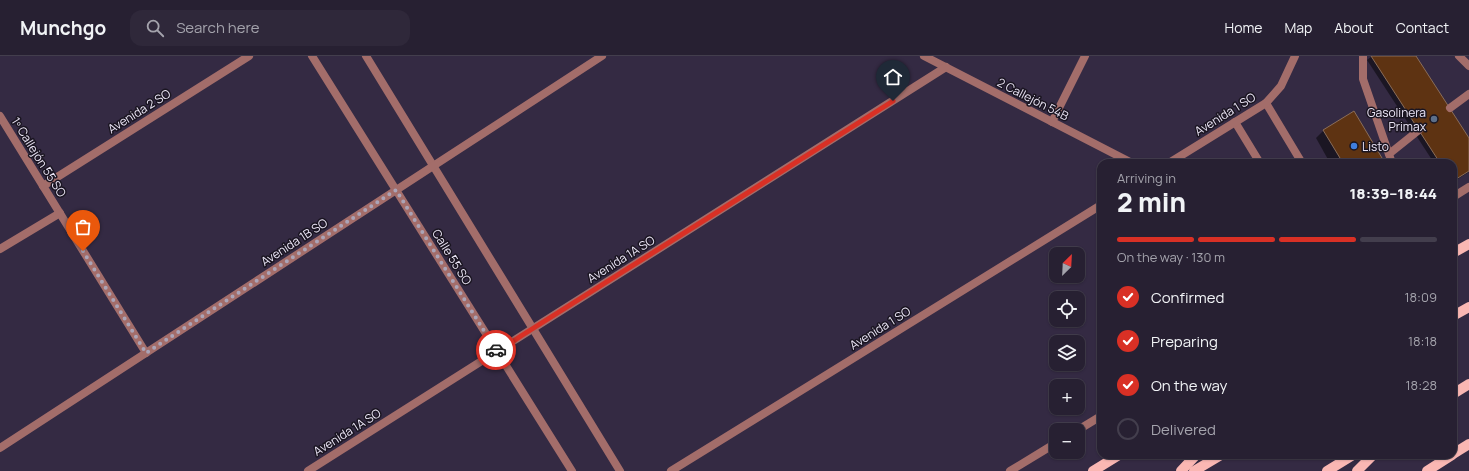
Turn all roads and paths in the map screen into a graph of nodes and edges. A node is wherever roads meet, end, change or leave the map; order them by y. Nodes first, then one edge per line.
1 (249, 56) edge
2 (312, 56) edge
3 (366, 56) edge
4 (602, 56) edge
5 (924, 56) edge
6 (1085, 56) edge
7 (1295, 56) edge
8 (1363, 56) edge
9 (1459, 56) edge
10 (1469, 66) edge
11 (946, 67) junction
12 (1469, 94) edge
13 (1266, 102) junction
14 (1450, 108) dead end
15 (0, 116) edge
16 (1052, 122) junction
17 (1235, 122) junction
18 (1419, 130) dead end
19 (1389, 154) junction
20 (1124, 159) edge
21 (1175, 159) edge
22 (1258, 159) edge
23 (1300, 159) edge
24 (1391, 159) edge
25 (434, 166) junction
26 (43, 186) junction
27 (1469, 187) edge
28 (396, 190) junction
29 (1457, 194) edge
30 (1097, 207) edge
31 (60, 213) junction
32 (1469, 244) edge
33 (0, 249) edge
34 (1457, 251) edge
35 (1469, 307) edge
36 (1457, 314) edge
37 (533, 329) junction
38 (497, 352) junction
39 (146, 353) junction
40 (1469, 384) edge
41 (1457, 392) edge
42 (1097, 418) edge
43 (1085, 426) edge
44 (1469, 444) edge
45 (1049, 447) edge
46 (0, 448) edge
47 (1457, 452) edge
48 (1112, 459) edge
49 (1192, 459) edge
50 (1214, 459) edge
51 (1346, 459) edge
52 (1369, 459) edge
53 (1446, 459) edge
54 (308, 471) edge
55 (572, 471) edge
56 (620, 471) edge
57 (671, 471) edge
58 (1010, 471) edge
59 (1093, 471) edge
60 (1181, 471) edge
61 (1194, 471) edge
62 (1327, 471) edge
63 (1357, 471) edge
64 (1427, 471) edge

1 - 26 street, Avenida 2 SO
2 - 28 street, Calle 55 SO
3 - 25 street
4 - 25 street, Avenida 1B SO
5 - 11 street, 2 Callejón 54B
6 - 16 street
7 - 13 street, Avenida 1 SO
8 - 19 street
9 - 10 street
11 - 16 street, 2 Callejón 54B
11 - 37 street, Avenida 1A SO
12 - 14 street
13 - 17 street, Avenida 1 SO
13 - 23 street
15 - 26 street, 1º Callejón 55 SO
16 - 20 street, 2 Callejón 54B
17 - 21 street, Avenida 1 SO
17 - 22 street
18 - 19 street
19 - 24 street
25 - 28 street, Avenida 1B SO
25 - 37 street
26 - 31 street, 1º Callejón 55 SO
27 - 29 street
28 - 38 street, Calle 55 SO
28 - 39 street, Avenida 1B SO
30 - 57 street, Avenida 1 SO
31 - 33 street
31 - 39 street, 1º Callejón 55 SO
32 - 34 main road
35 - 36 main road
37 - 38 street, Avenida 1A SO
37 - 56 street
38 - 54 street, Avenida 1A SO
38 - 55 street, Calle 55 SO
39 - 46 street, Avenida 1B SO
40 - 41 main road
42 - 43 street
44 - 47 main road
45 - 58 street
48 - 59 main road
49 - 60 main road
50 - 61 main road
51 - 62 main road
52 - 63 main road
53 - 64 main road

